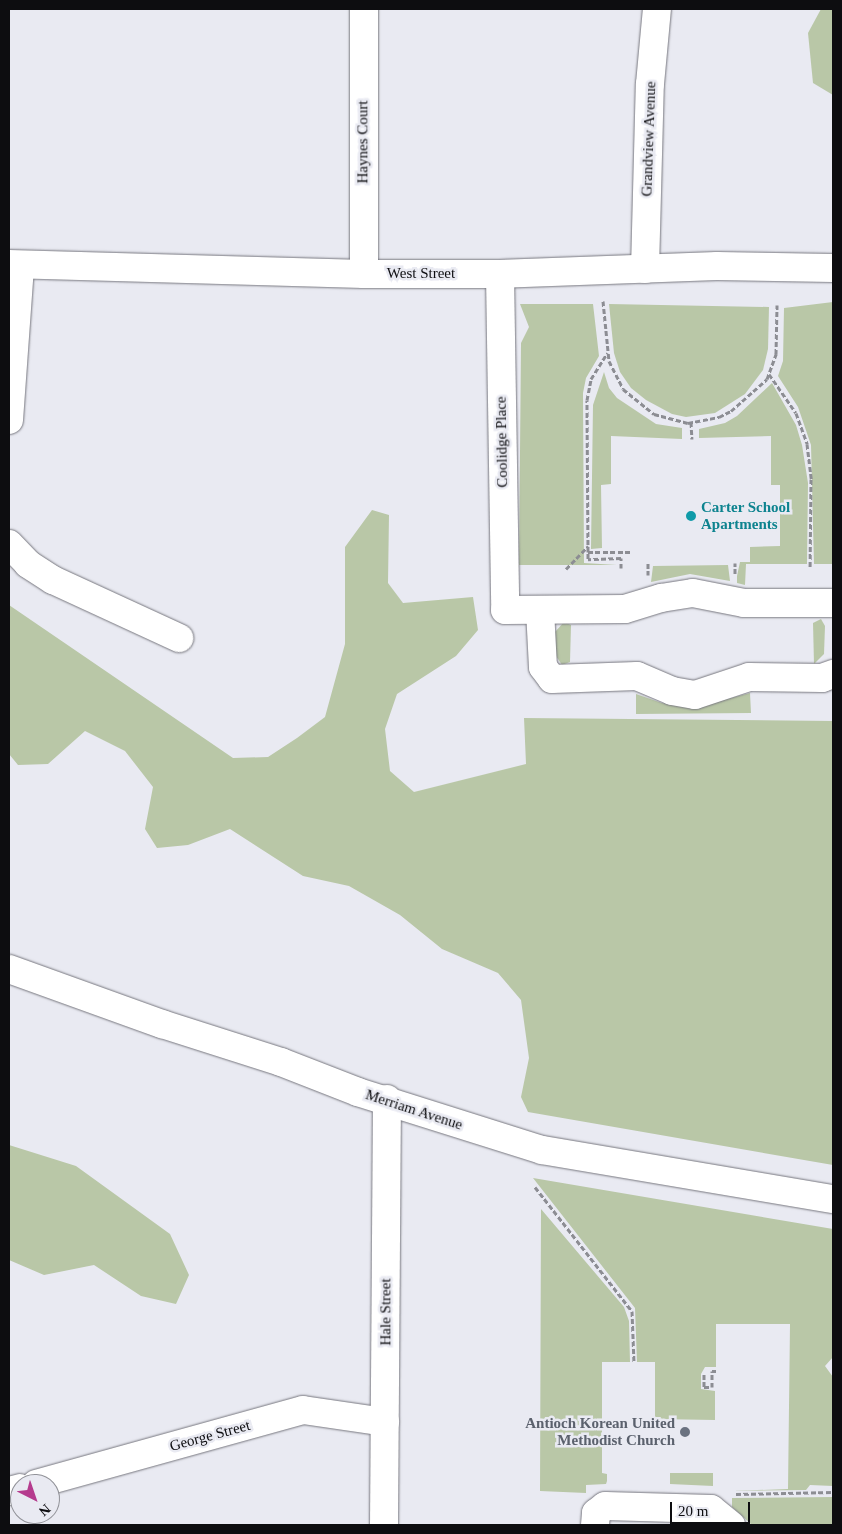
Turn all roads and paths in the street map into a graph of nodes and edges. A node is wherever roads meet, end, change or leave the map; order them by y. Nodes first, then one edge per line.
1 (364, 9) edge
2 (657, 9) edge
3 (14, 264) edge
4 (833, 268) edge
5 (645, 269) junction
6 (364, 274) junction
7 (500, 274) junction
8 (603, 300) dead end
9 (777, 305) dead end
10 (607, 353) junction
11 (770, 374) junction
12 (9, 420) edge
13 (691, 422) junction
14 (692, 439) dead end
15 (9, 544) edge
16 (588, 546) junction
17 (588, 552) junction
18 (630, 552) dead end
19 (735, 562) dead end
20 (648, 563) dead end
21 (621, 568) dead end
22 (810, 568) dead end
23 (566, 569) dead end
24 (735, 575) dead end
25 (648, 576) dead end
26 (833, 603) edge
27 (540, 610) junction
28 (179, 638) dead end
29 (833, 674) edge
30 (9, 969) edge
31 (387, 1099) junction
32 (535, 1187) dead end
33 (833, 1199) edge
34 (634, 1362) dead end
35 (716, 1371) dead end
36 (704, 1374) dead end
37 (385, 1422) junction
38 (60, 1477) edge
39 (833, 1492) edge
40 (725, 1494) dead end
41 (384, 1525) edge
42 (594, 1525) edge
43 (731, 1525) edge

1 - 6 street, Haynes Court
2 - 5 street, Grandview Avenue
3 - 6 street, West Street
3 - 12 street
4 - 5 street, West Street
5 - 7 street, West Street
6 - 7 street, West Street
7 - 27 street, Coolidge Place
8 - 10 path
9 - 11 path
10 - 13 path
10 - 16 path
11 - 13 path
11 - 22 path
13 - 14 path
15 - 28 street
16 - 17 path
16 - 23 path
17 - 18 path
17 - 21 path
19 - 24 path
20 - 25 path
26 - 27 street
27 - 29 street
30 - 31 street, Merriam Avenue
31 - 33 street, Merriam Avenue
31 - 37 street, Hale Street
32 - 34 path
35 - 36 path
37 - 38 street, George Street
37 - 41 street, Hale Street
39 - 40 path
42 - 43 street

